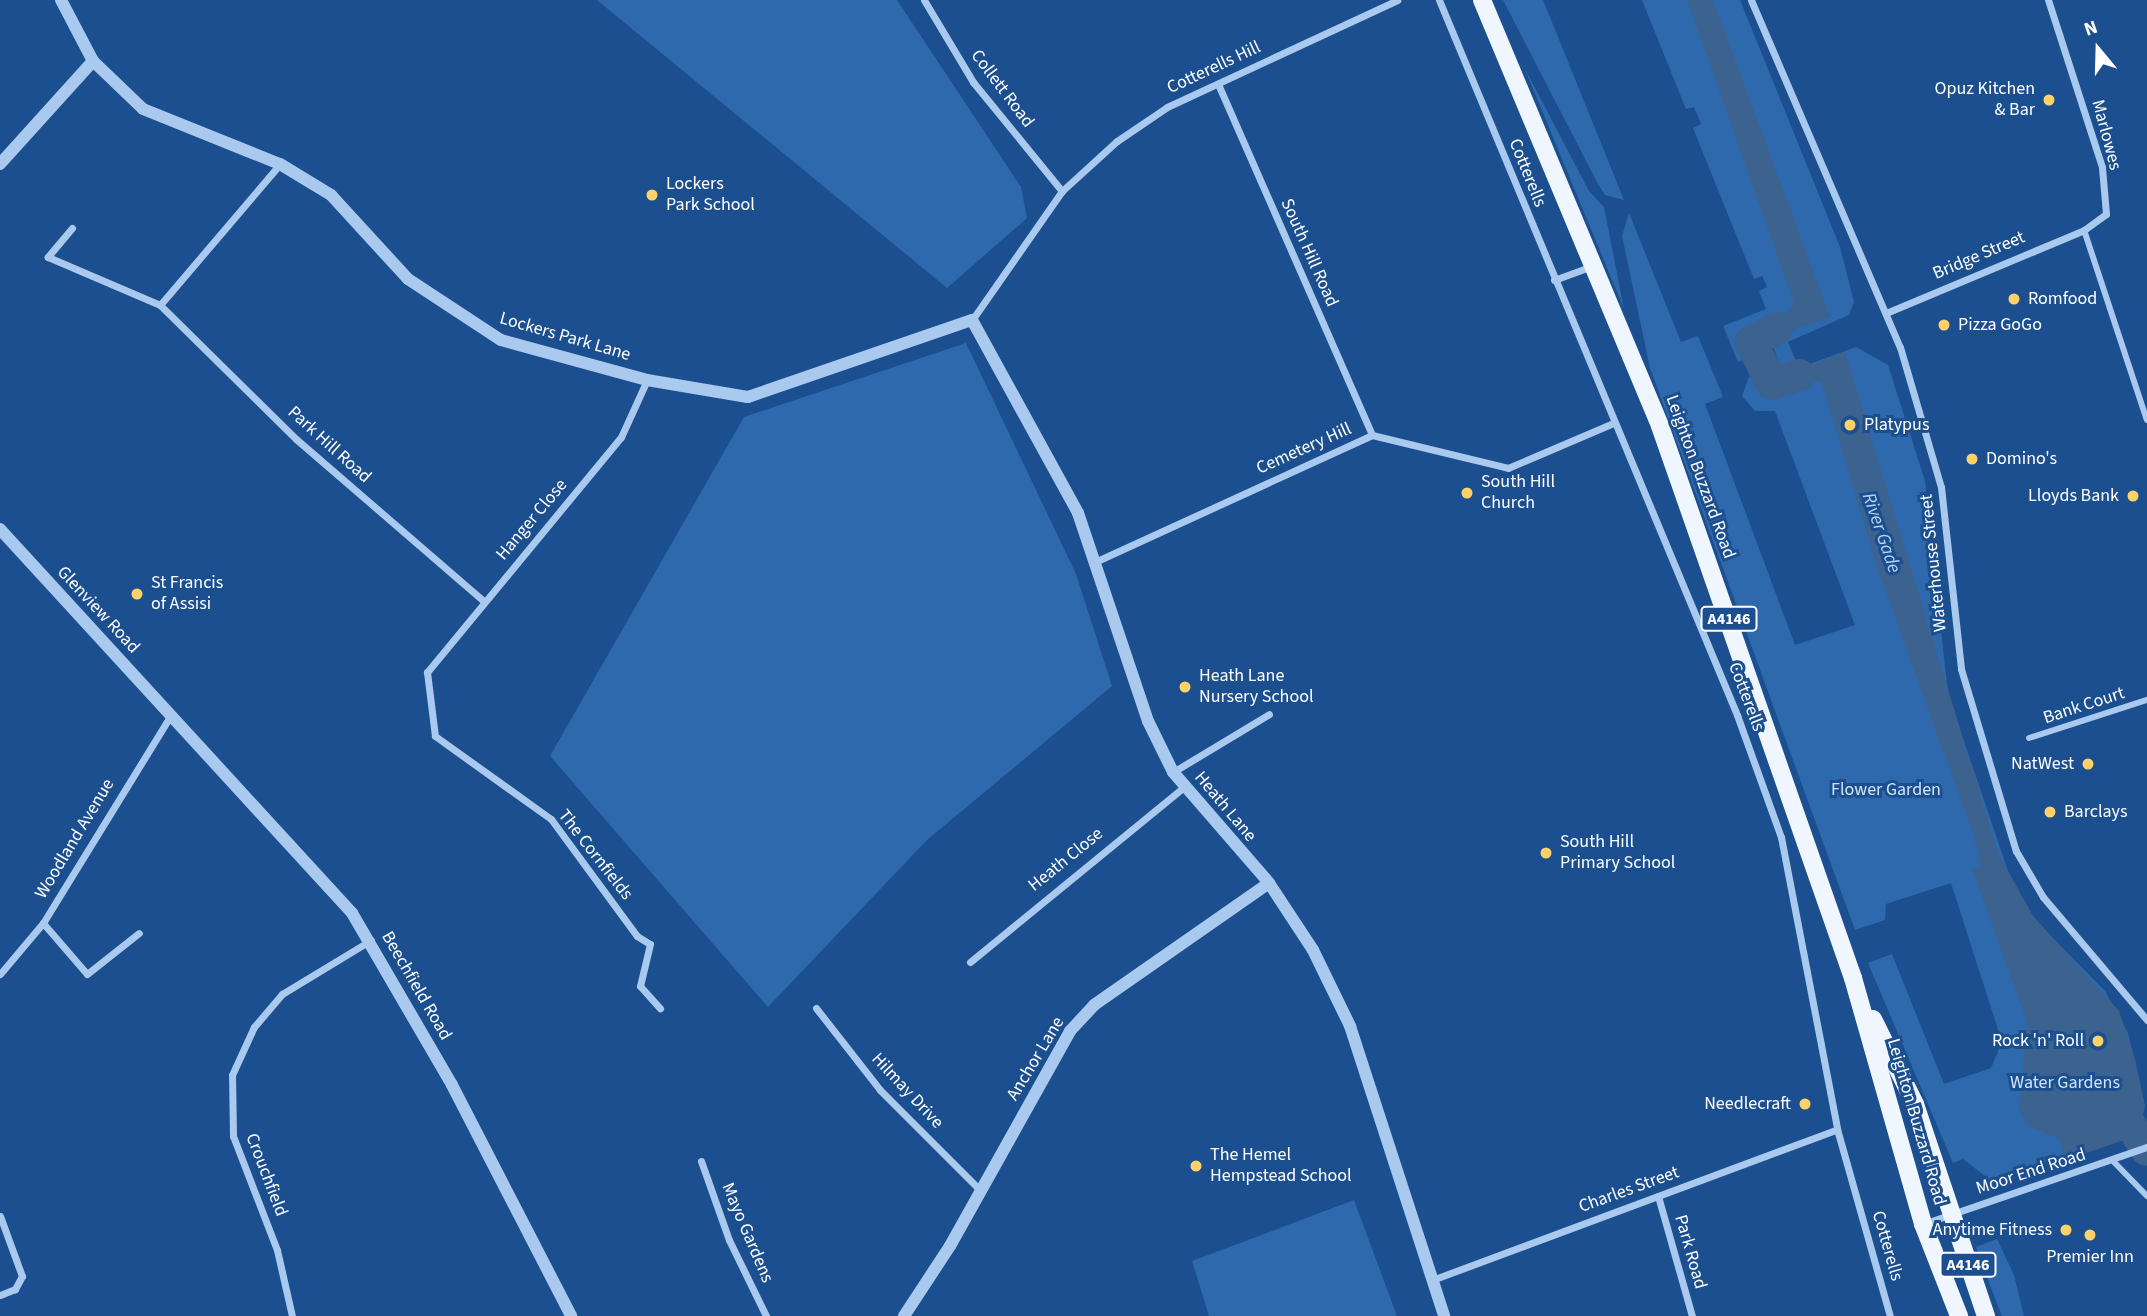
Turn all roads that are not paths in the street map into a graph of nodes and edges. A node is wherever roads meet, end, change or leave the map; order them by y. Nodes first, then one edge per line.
1 (61, 0) edge
2 (924, 0) edge
3 (1397, 0) edge
4 (1439, 0) edge
5 (1482, 0) edge
6 (1751, 0) edge
7 (2048, 0) edge
8 (93, 61) junction
9 (1217, 84) junction
10 (0, 164) edge
11 (280, 164) junction
12 (1062, 191) junction
13 (72, 228) dead end
14 (2084, 230) junction
15 (1593, 266) junction
16 (1554, 280) junction
17 (160, 305) junction
18 (1886, 313) junction
19 (972, 320) junction
20 (647, 380) junction
21 (2147, 420) edge
22 (1611, 424) junction
23 (1373, 435) junction
24 (0, 529) edge
25 (1097, 561) junction
26 (484, 601) junction
27 (427, 672) joint
28 (2147, 700) edge
29 (1269, 714) dead end
30 (171, 715) junction
31 (2029, 738) dead end
32 (1173, 772) junction
33 (1185, 786) junction
34 (1269, 883) junction
35 (43, 923) junction
36 (139, 933) dead end
37 (371, 940) junction
38 (970, 962) dead end
39 (0, 974) edge
40 (1853, 978) junction
41 (660, 1008) dead end
42 (816, 1008) dead end
43 (2147, 1020) edge
44 (1837, 1129) junction
45 (2147, 1147) edge
46 (701, 1161) dead end
47 (2113, 1161) junction
48 (980, 1190) junction
49 (1658, 1196) junction
50 (2147, 1196) edge
51 (1951, 1214) junction
52 (0, 1216) edge
53 (1923, 1224) junction
54 (1431, 1280) junction
55 (0, 1295) edge
56 (292, 1316) edge
57 (571, 1316) edge
58 (766, 1316) edge
59 (904, 1316) edge
60 (1444, 1316) edge
61 (1692, 1316) edge
62 (1890, 1316) edge
63 (1959, 1316) edge
64 (1986, 1316) edge

1 - 8 street, Lockers Park Lane
2 - 12 street, Collett Road
3 - 9 street, Cotterells Hill
4 - 16 street, Cotterells
5 - 15 main road, Leighton Buzzard Road / A4146
6 - 18 street, Waterhouse Street
7 - 14 street, Marlowes
8 - 10 street
8 - 11 street, Lockers Park Lane
9 - 12 street, Cotterells Hill
9 - 23 street, South Hill Road
11 - 17 street
11 - 20 street, Lockers Park Lane
12 - 19 street
13 - 17 street, Park Hill Road
14 - 18 street, Bridge Street
14 - 21 street
15 - 16 street
15 - 40 main road, Leighton Buzzard Road / A4146
16 - 22 street, Cotterells
17 - 26 street, Park Hill Road
18 - 43 street, Waterhouse Street
19 - 20 street, Lockers Park Lane
19 - 25 street, Heath Lane
20 - 26 street, Hanger Close
22 - 23 street, Cemetery Hill
22 - 44 street, Cotterells
23 - 25 street, Cemetery Hill
24 - 30 street, Glenview Road
25 - 32 street, Heath Lane
26 - 27 street, Hanger Close
27 - 41 street, The Cornfields
28 - 31 street, Bank Court
29 - 32 street
30 - 35 street, Woodland Avenue
30 - 37 street, Beechfield Road
32 - 33 street, Heath Lane
33 - 34 street, Heath Lane
33 - 38 street, Heath Close
34 - 48 street, Anchor Lane
34 - 54 street, Heath Lane
35 - 36 street
35 - 39 street, Woodland Avenue
37 - 56 street, Crouchfield
37 - 57 street, Beechfield Road
40 - 51 main road, Leighton Buzzard Road / A4146
40 - 53 main road, Leighton Buzzard Road / A4146
42 - 48 street, Hilmay Drive
44 - 49 street, Charles Street
44 - 62 street, Cotterells
45 - 47 street, Moor End Road
46 - 58 street, Mayo Gardens
47 - 50 street
47 - 51 street, Moor End Road
48 - 59 street, Anchor Lane
49 - 54 street, Charles Street
49 - 61 street, Park Road
51 - 53 street, Moor End Road
51 - 64 main road, Leighton Buzzard Road / A4146
52 - 55 street
53 - 63 main road, Leighton Buzzard Road / A4146
54 - 60 street, Heath Lane

